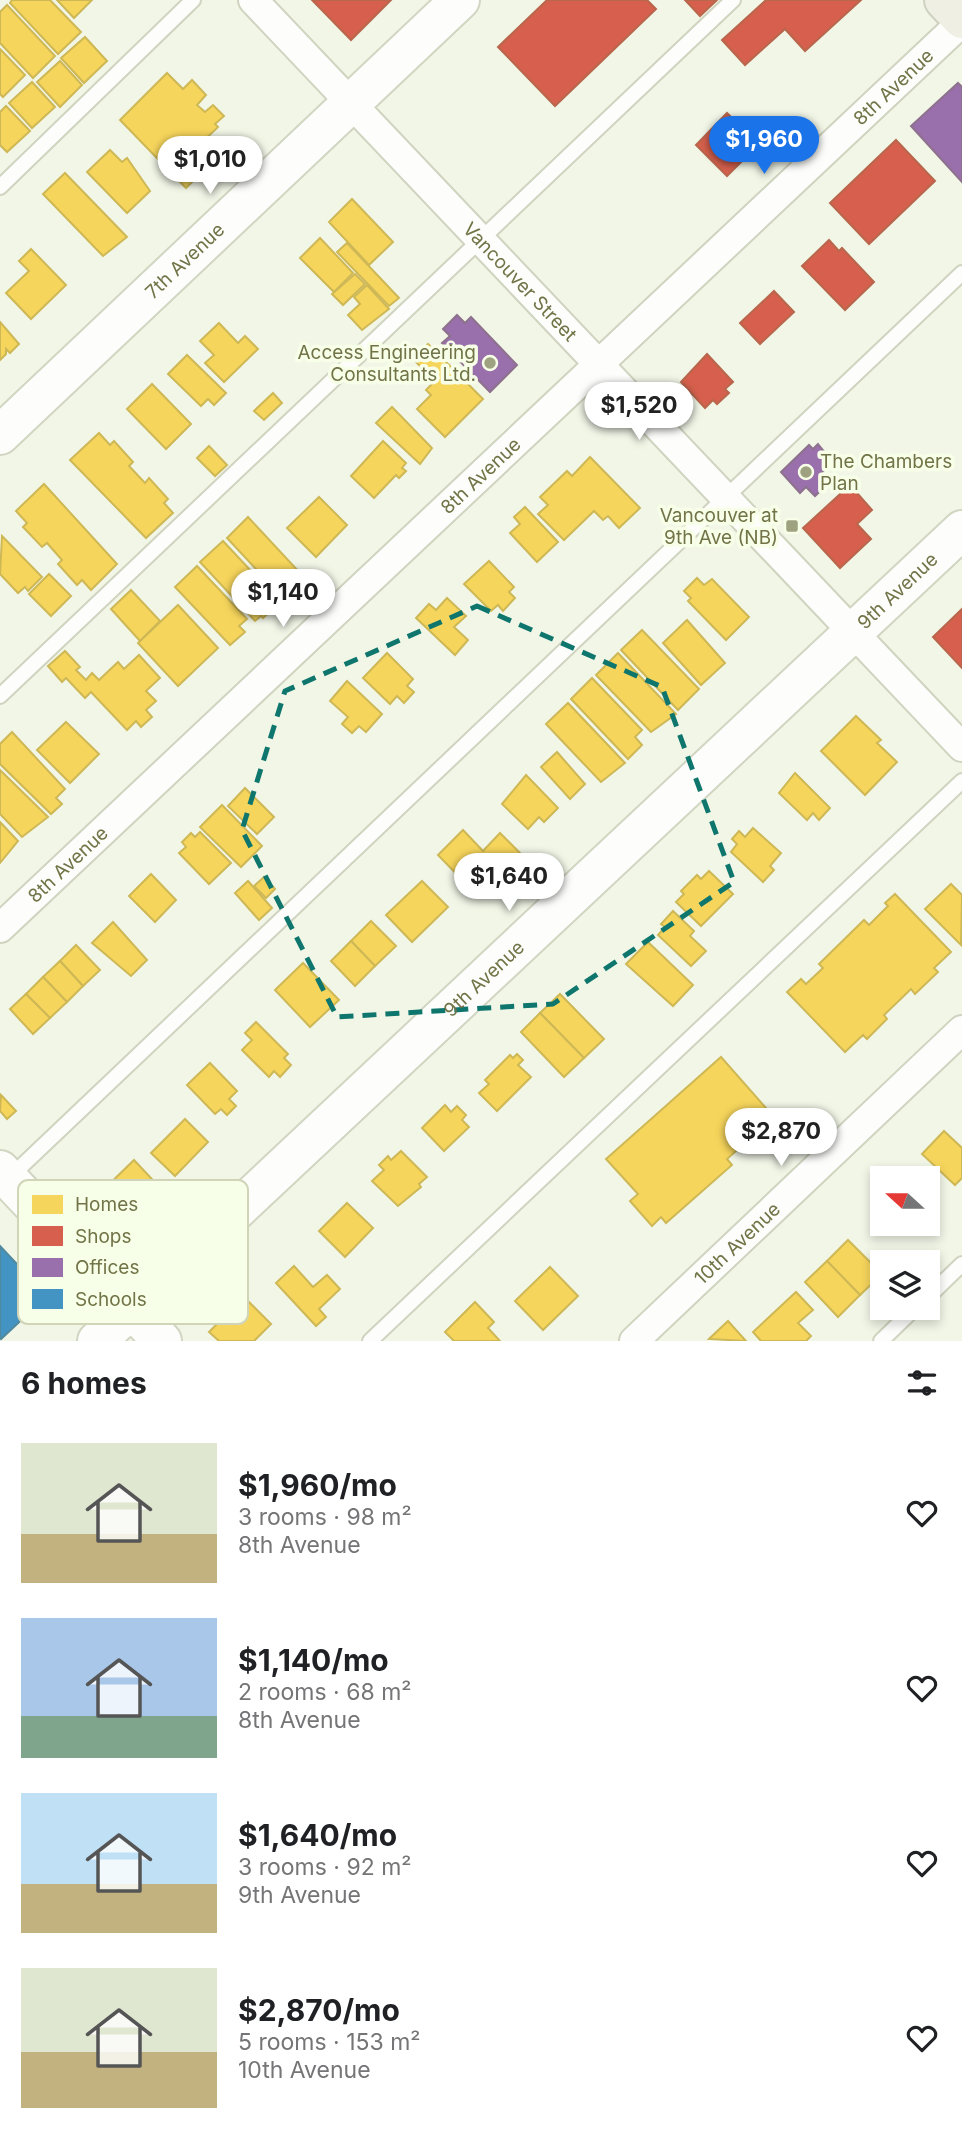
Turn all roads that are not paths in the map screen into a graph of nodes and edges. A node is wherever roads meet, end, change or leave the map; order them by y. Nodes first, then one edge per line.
1 (193, 0) edge
2 (253, 0) edge
3 (460, 0) edge
4 (733, 0) edge
5 (944, 0) edge
6 (962, 20) edge
7 (351, 103) junction
8 (0, 187) edge
9 (480, 240) junction
10 (962, 273) edge
11 (599, 365) junction
12 (0, 435) edge
13 (725, 498) junction
14 (962, 530) edge
15 (853, 632) junction
16 (0, 696) edge
17 (962, 747) edge
18 (962, 781) edge
19 (0, 928) edge
20 (962, 1030) edge
21 (4, 1175) edge
22 (18, 1190) edge
23 (248, 1198) edge
24 (962, 1264) edge
25 (940, 1285) edge
26 (903, 1320) edge
27 (115, 1324) edge
28 (146, 1324) edge
29 (97, 1341) edge
30 (162, 1341) edge
31 (369, 1341) edge
32 (634, 1341) edge
33 (881, 1341) edge

1 - 8 lane
2 - 7 street, Vancouver Street
3 - 7 street, 7th Avenue
4 - 9 lane
5 - 6 highway
6 - 11 street, 8th Avenue
7 - 9 street, Vancouver Street
7 - 12 street, 7th Avenue
9 - 11 street, Vancouver Street
9 - 16 lane
10 - 13 lane
11 - 13 street, Vancouver Street
11 - 19 street, 8th Avenue
13 - 15 street, Vancouver Street
13 - 21 lane
14 - 15 street, 9th Avenue
15 - 17 street, Vancouver Street
15 - 23 street, 9th Avenue
18 - 31 lane
20 - 32 street, 10th Avenue
21 - 22 street
24 - 25 lane
26 - 33 lane
27 - 29 street, 9th Avenue
28 - 30 street

